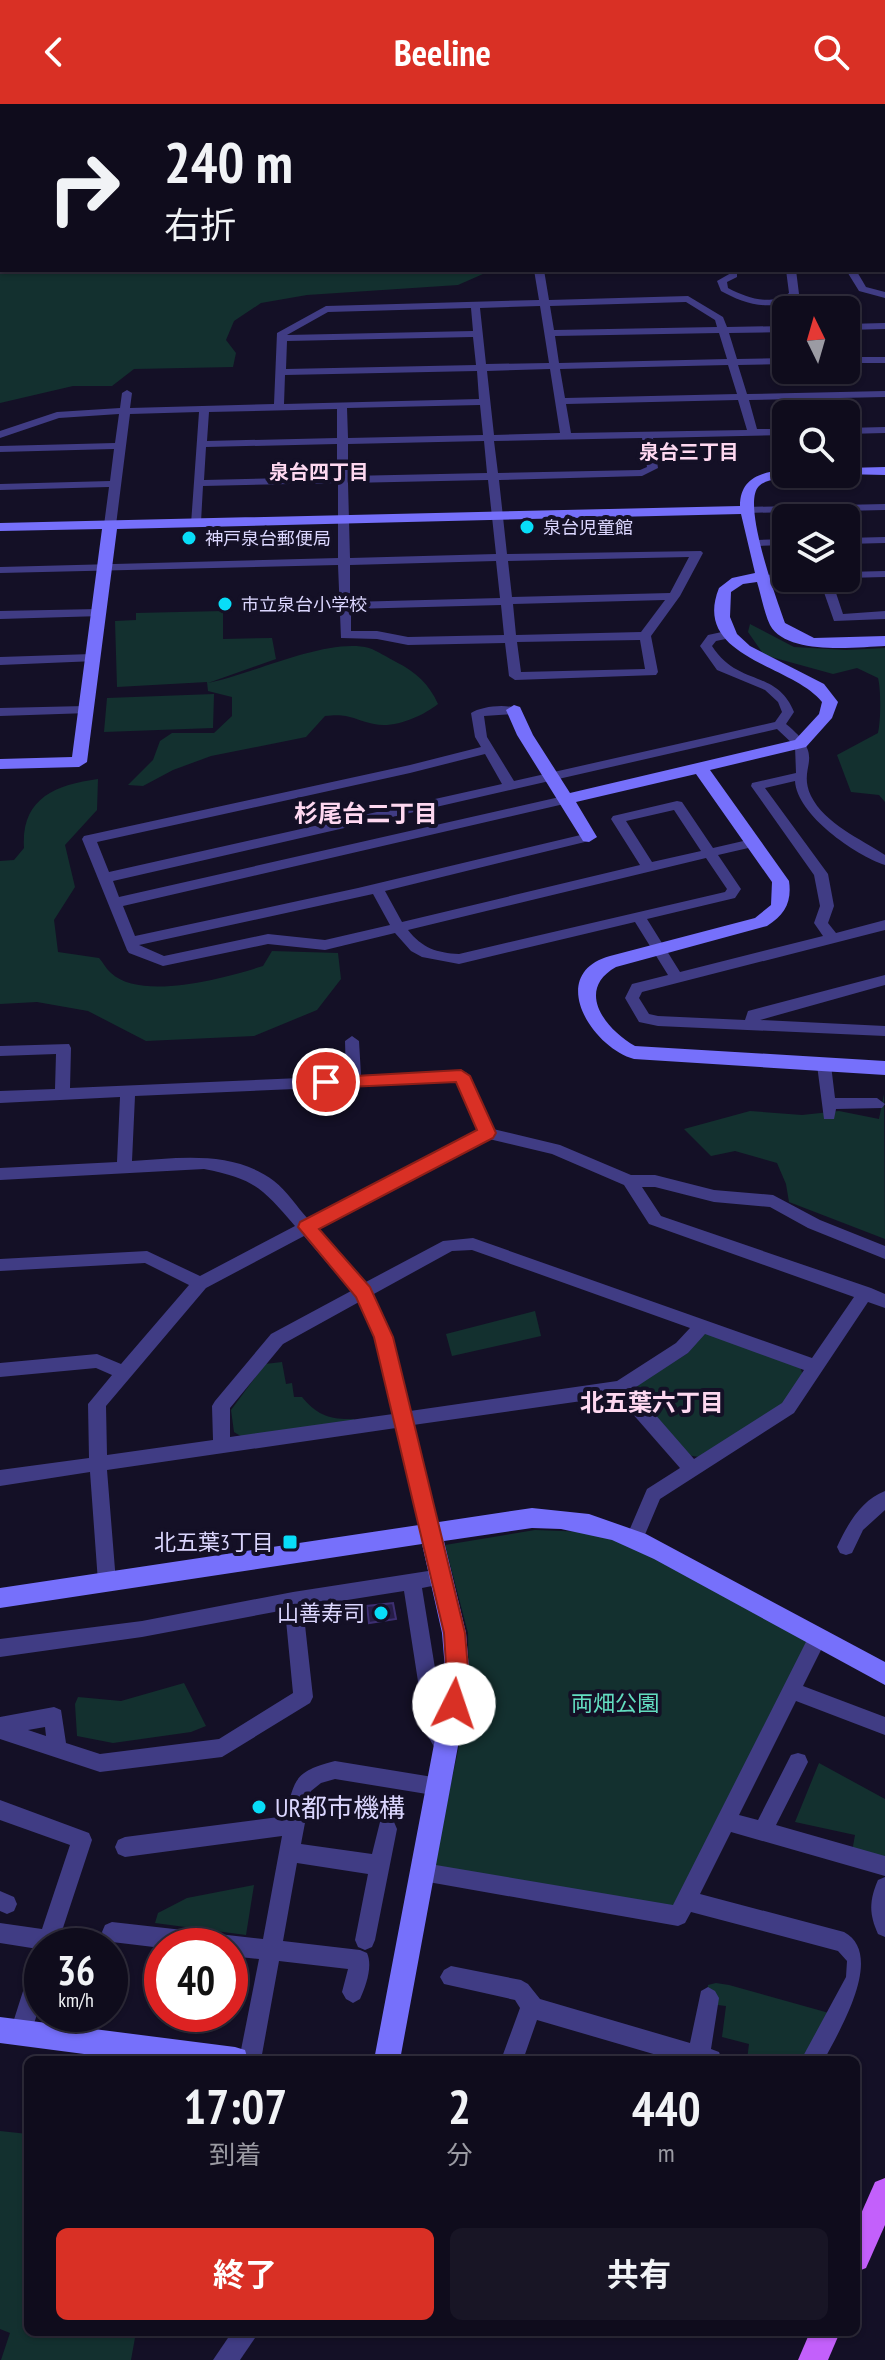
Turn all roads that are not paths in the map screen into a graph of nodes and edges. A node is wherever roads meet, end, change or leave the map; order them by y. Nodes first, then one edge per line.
1 (539, 272) edge
2 (791, 272) edge
3 (852, 272) edge
4 (734, 275) dead end
5 (885, 295) edge
6 (544, 302) junction
7 (475, 304) junction
8 (885, 326) edge
9 (860, 327) edge
10 (772, 329) edge
11 (724, 330) junction
12 (550, 333) junction
13 (477, 334) junction
14 (282, 338) junction
15 (860, 360) edge
16 (885, 360) edge
17 (772, 361) edge
18 (733, 362) junction
19 (555, 366) junction
20 (482, 368) junction
21 (282, 372) junction
22 (127, 393) dead end
23 (885, 394) edge
24 (742, 397) junction
25 (561, 401) junction
26 (485, 402) junction
27 (342, 405) junction
28 (279, 406) junction
29 (204, 409) junction
30 (124, 411) junction
31 (885, 430) edge
32 (860, 431) edge
33 (772, 432) edge
34 (753, 433) junction
35 (0, 435) edge
36 (647, 436) junction
37 (566, 437) junction
38 (489, 439) junction
39 (343, 442) junction
40 (202, 444) junction
41 (120, 446) junction
42 (0, 449) edge
43 (885, 471) edge
44 (860, 472) edge
45 (772, 476) edge
46 (494, 477) junction
47 (343, 480) junction
48 (199, 483) junction
49 (115, 484) junction
50 (0, 487) edge
51 (885, 507) edge
52 (745, 510) junction
53 (498, 516) junction
54 (344, 519) junction
55 (195, 522) junction
56 (110, 525) junction
57 (0, 527) edge
58 (885, 540) edge
59 (860, 541) edge
60 (772, 542) edge
61 (756, 543) junction
62 (503, 557) junction
63 (344, 562) junction
64 (104, 568) junction
65 (0, 570) edge
66 (885, 574) edge
67 (860, 575) edge
68 (763, 578) junction
69 (772, 578) edge
70 (830, 592) edge
71 (674, 596) junction
72 (507, 602) junction
73 (346, 606) junction
74 (98, 613) junction
75 (0, 615) edge
76 (885, 615) edge
77 (731, 634) junction
78 (645, 636) junction
79 (511, 638) junction
80 (885, 641) edge
81 (92, 658) junction
82 (0, 661) edge
83 (85, 710) junction
84 (514, 710) joint
85 (0, 712) edge
86 (779, 725) junction
87 (800, 744) junction
88 (488, 749) junction
89 (0, 764) edge
90 (700, 768) junction
91 (800, 776) junction
92 (550, 778) junction
93 (511, 787) junction
94 (564, 800) junction
95 (589, 837) joint
96 (752, 843) junction
97 (711, 853) junction
98 (885, 861) edge
99 (649, 868) junction
100 (104, 878) junction
101 (377, 889) junction
102 (114, 903) junction
103 (639, 918) junction
104 (885, 925) edge
105 (399, 927) junction
106 (832, 938) junction
107 (130, 942) junction
108 (658, 948) junction
109 (677, 978) junction
110 (885, 980) edge
111 (752, 1026) junction
112 (885, 1031) edge
113 (352, 1041) dead end
114 (0, 1051) edge
115 (824, 1065) junction
116 (885, 1068) edge
117 (354, 1081) junction
118 (128, 1091) junction
119 (62, 1094) junction
120 (0, 1097) edge
121 (877, 1104) dead end
122 (487, 1133) junction
123 (124, 1167) junction
124 (0, 1174) edge
125 (630, 1181) junction
126 (307, 1227) junction
127 (885, 1253) edge
128 (0, 1265) edge
129 (200, 1283) junction
130 (363, 1293) junction
131 (865, 1293) junction
132 (885, 1301) edge
133 (702, 1326) junction
134 (814, 1366) junction
135 (0, 1370) edge
136 (125, 1373) junction
137 (621, 1388) junction
138 (401, 1419) junction
139 (222, 1446) junction
140 (98, 1464) junction
141 (691, 1468) junction
142 (0, 1478) edge
143 (885, 1499) edge
144 (431, 1534) junction
145 (635, 1538) junction
146 (846, 1547) dead end
147 (441, 1577) junction
148 (107, 1582) junction
149 (412, 1582) junction
150 (0, 1598) edge
151 (293, 1600) junction
152 (818, 1638) junction
153 (0, 1648) edge
154 (885, 1674) edge
155 (792, 1691) junction
156 (885, 1726) edge
157 (0, 1728) edge
158 (57, 1749) junction
159 (446, 1749) junction
160 (798, 1762) dead end
161 (439, 1787) junction
162 (0, 1810) edge
163 (726, 1821) junction
164 (293, 1825) junction
165 (387, 1829) dead end
166 (763, 1831) junction
167 (125, 1847) dead end
168 (288, 1852) junction
169 (378, 1865) junction
170 (885, 1866) edge
171 (424, 1873) junction
172 (885, 1887) edge
173 (686, 1900) junction
174 (885, 1927) edge
175 (53, 1928) edge
176 (0, 1933) edge
177 (128, 1934) edge
178 (24, 1938) edge
179 (365, 1940) dead end
180 (270, 1949) junction
181 (451, 1977) dead end
182 (353, 1992) dead end
183 (708, 1998) dead end
184 (24, 2002) edge
185 (533, 2008) junction
186 (11, 2031) edge
187 (204, 2056) edge
188 (251, 2056) edge
189 (388, 2056) edge
190 (513, 2056) edge
191 (698, 2056) edge
192 (705, 2056) edge
193 (814, 2056) edge
194 (885, 2192) edge
195 (860, 2246) edge
196 (244, 2336) edge
197 (823, 2336) edge
198 (225, 2360) edge
199 (813, 2360) edge

1 - 6 street
2 - 4 street
3 - 5 street
6 - 7 street
6 - 11 street
6 - 12 street
7 - 13 street
7 - 14 street
8 - 9 street
10 - 11 street
11 - 12 street
11 - 18 street
12 - 19 street
13 - 14 street
13 - 20 street
14 - 21 street
15 - 16 street
17 - 18 street
18 - 19 street
18 - 24 street
19 - 20 street
19 - 25 street
20 - 21 street
20 - 26 street
21 - 28 street
22 - 30 street
23 - 24 street
24 - 25 street
24 - 34 street
25 - 37 street
26 - 27 street
26 - 38 street
27 - 28 street
27 - 39 street
28 - 29 street
29 - 30 street
29 - 40 street
30 - 35 street
30 - 41 street
31 - 32 street
33 - 34 street
34 - 36 street
36 - 37 street
36 - 46 street
37 - 38 street
38 - 39 street
38 - 46 street
39 - 40 street
39 - 47 street
40 - 48 street
41 - 42 street
41 - 49 street
43 - 44 street
45 - 52 street
46 - 47 street
46 - 53 street
47 - 48 street
47 - 54 street
48 - 55 street
49 - 50 street
49 - 56 street
51 - 52 street
52 - 53 street
52 - 61 street
53 - 54 street
53 - 62 street
54 - 55 street
54 - 63 street
55 - 56 street
56 - 57 street
56 - 64 street
58 - 59 street
60 - 61 street
61 - 68 street
62 - 63 street
62 - 71 street
62 - 72 street
63 - 64 street
63 - 73 street
64 - 65 street
64 - 74 street
66 - 67 street
68 - 69 street
68 - 77 street
68 - 80 street
70 - 76 street
71 - 72 street
71 - 78 street
72 - 73 street
72 - 79 street
73 - 79 street
74 - 75 street
74 - 81 street
77 - 86 street
77 - 87 street
78 - 79 street
78 - 79 street
81 - 82 street
81 - 83 street
83 - 85 street
83 - 89 street
84 - 88 street
84 - 92 street
86 - 87 street
86 - 92 street
87 - 90 street
87 - 91 street
88 - 93 street
88 - 100 street
90 - 94 street
90 - 96 street
91 - 98 street
91 - 106 street
92 - 93 street
92 - 94 street
93 - 100 street
94 - 95 street
94 - 102 street
95 - 101 street
96 - 97 street
96 - 108 street
97 - 99 street
97 - 99 street
97 - 103 street
99 - 105 street
100 - 102 street
101 - 105 street
101 - 107 street
102 - 107 street
103 - 105 street
103 - 108 street
104 - 106 street
105 - 107 street
106 - 109 street
108 - 109 street
108 - 115 street
109 - 111 street
110 - 111 street
111 - 112 street
113 - 117 street
114 - 119 street
115 - 116 street
115 - 121 street
117 - 118 street
117 - 122 street
118 - 119 street
118 - 123 street
119 - 120 street
122 - 125 street
122 - 126 street
123 - 124 street
123 - 126 street
125 - 127 street
125 - 131 street
126 - 129 street
126 - 130 street
128 - 129 street
129 - 136 street
130 - 133 street
130 - 138 street
130 - 139 street
131 - 132 street
131 - 134 street
133 - 134 street
133 - 137 street
134 - 141 street
135 - 136 street
136 - 140 street
137 - 138 street
137 - 141 street
138 - 139 street
138 - 144 street
139 - 140 street
140 - 142 street
140 - 148 street
141 - 145 street
143 - 146 street
144 - 145 street
144 - 147 street
144 - 148 street
145 - 152 street
147 - 149 street
147 - 159 street
148 - 150 street
149 - 151 street
149 - 159 street
151 - 153 street
151 - 158 street
152 - 154 street
152 - 155 street
155 - 156 street
155 - 163 street
157 - 158 street
157 - 158 street
159 - 161 street
160 - 166 street
161 - 164 street
161 - 171 street
162 - 175 street
163 - 166 street
163 - 173 street
164 - 167 street
164 - 168 street
165 - 169 street
166 - 170 street
168 - 169 street
168 - 180 street
169 - 179 street
171 - 173 street
171 - 189 street
172 - 174 street
173 - 193 street
176 - 178 street
177 - 180 street
180 - 182 street
180 - 188 street
181 - 185 street
183 - 192 street
184 - 186 street
185 - 190 street
185 - 191 street
186 - 187 street
194 - 195 main road
196 - 198 street
197 - 199 main road

